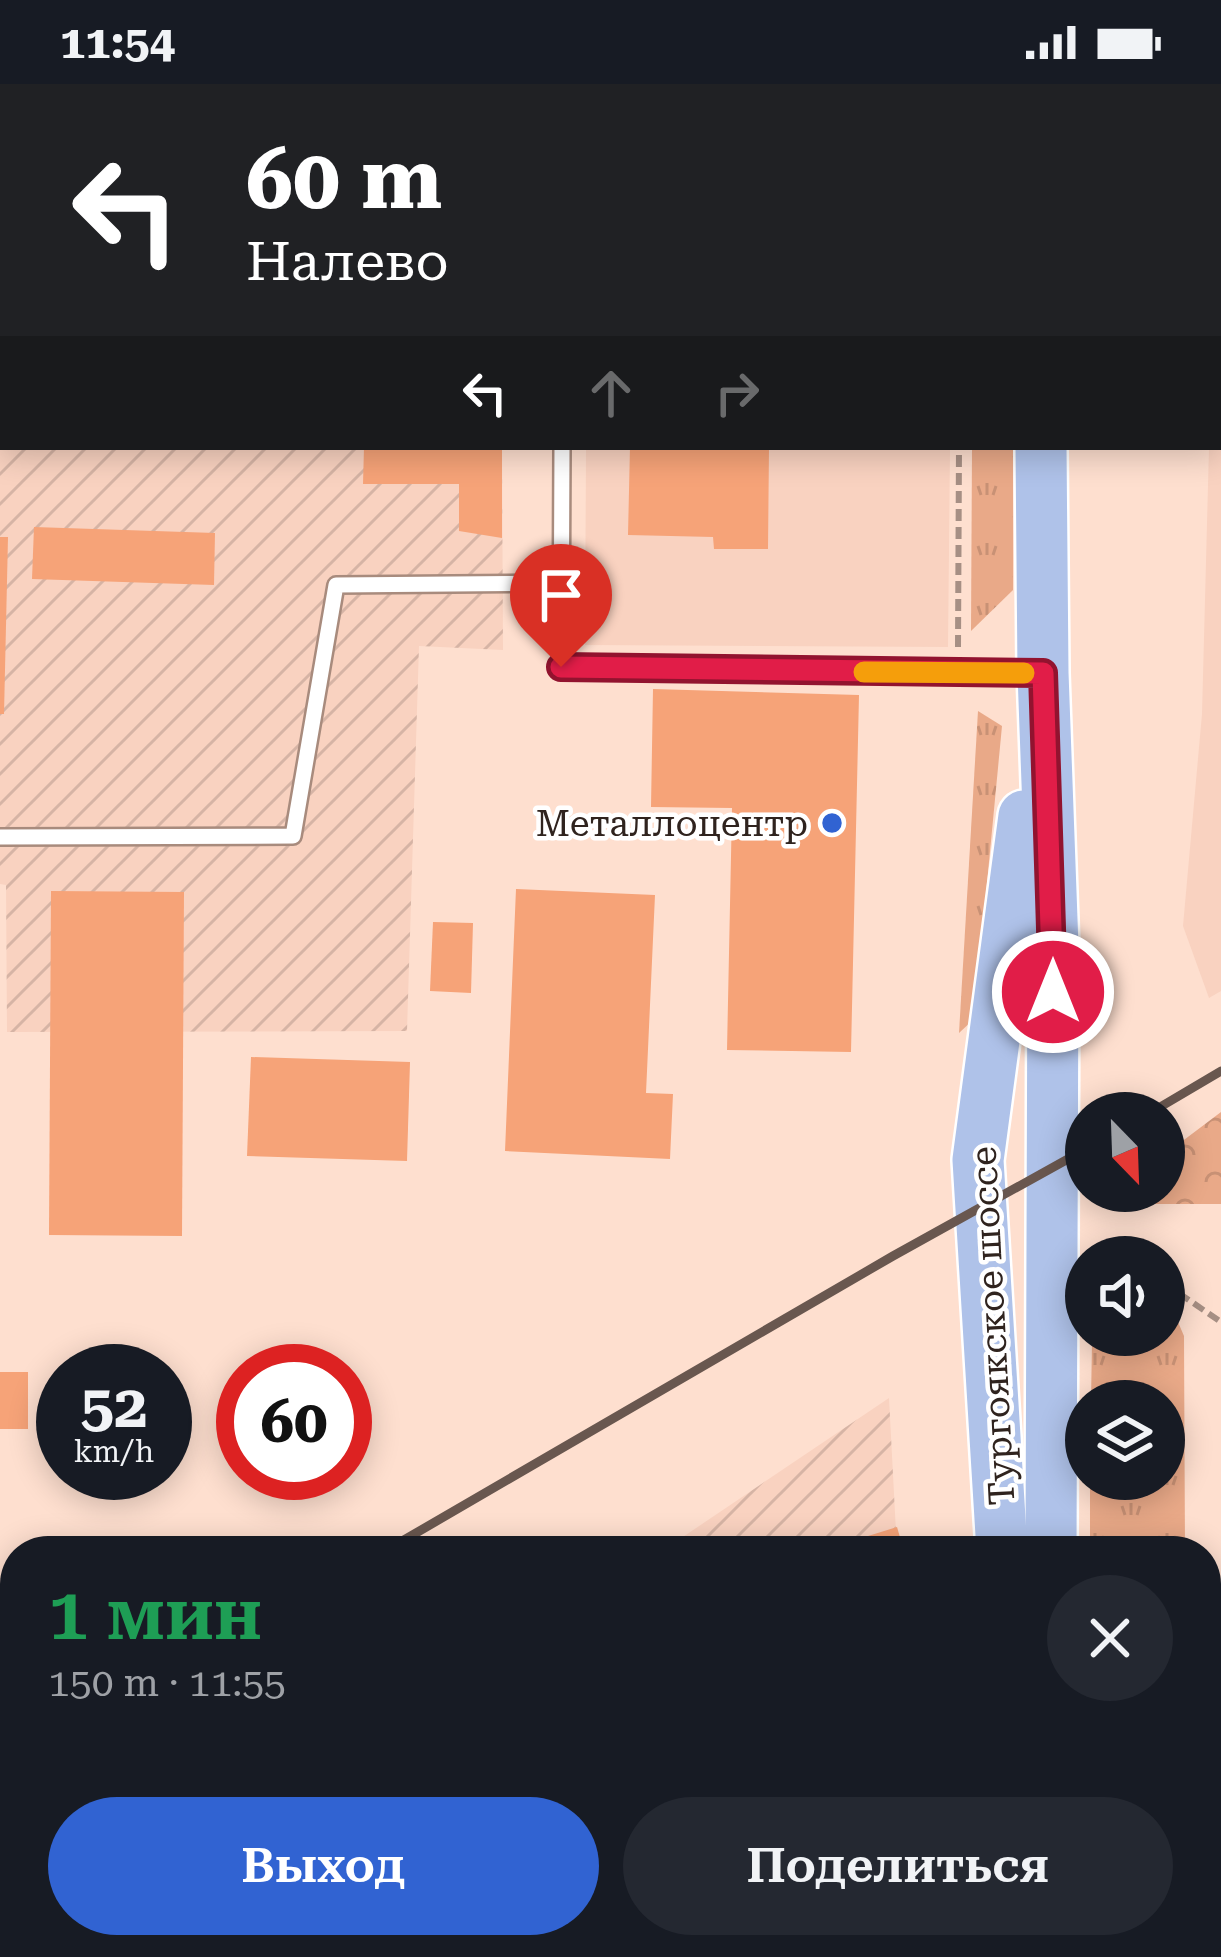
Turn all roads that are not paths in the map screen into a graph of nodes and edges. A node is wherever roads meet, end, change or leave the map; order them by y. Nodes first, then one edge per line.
1 (562, 450) edge
2 (1042, 450) edge
3 (561, 583) junction
4 (1043, 673) junction
5 (0, 837) edge
6 (1002, 1536) edge
7 (1051, 1536) edge

1 - 3 lane
2 - 4 main road, Тургоякское шоссе
3 - 4 lane
3 - 5 lane
4 - 6 main road, Тургоякское шоссе
4 - 7 main road, Тургоякское шоссе

